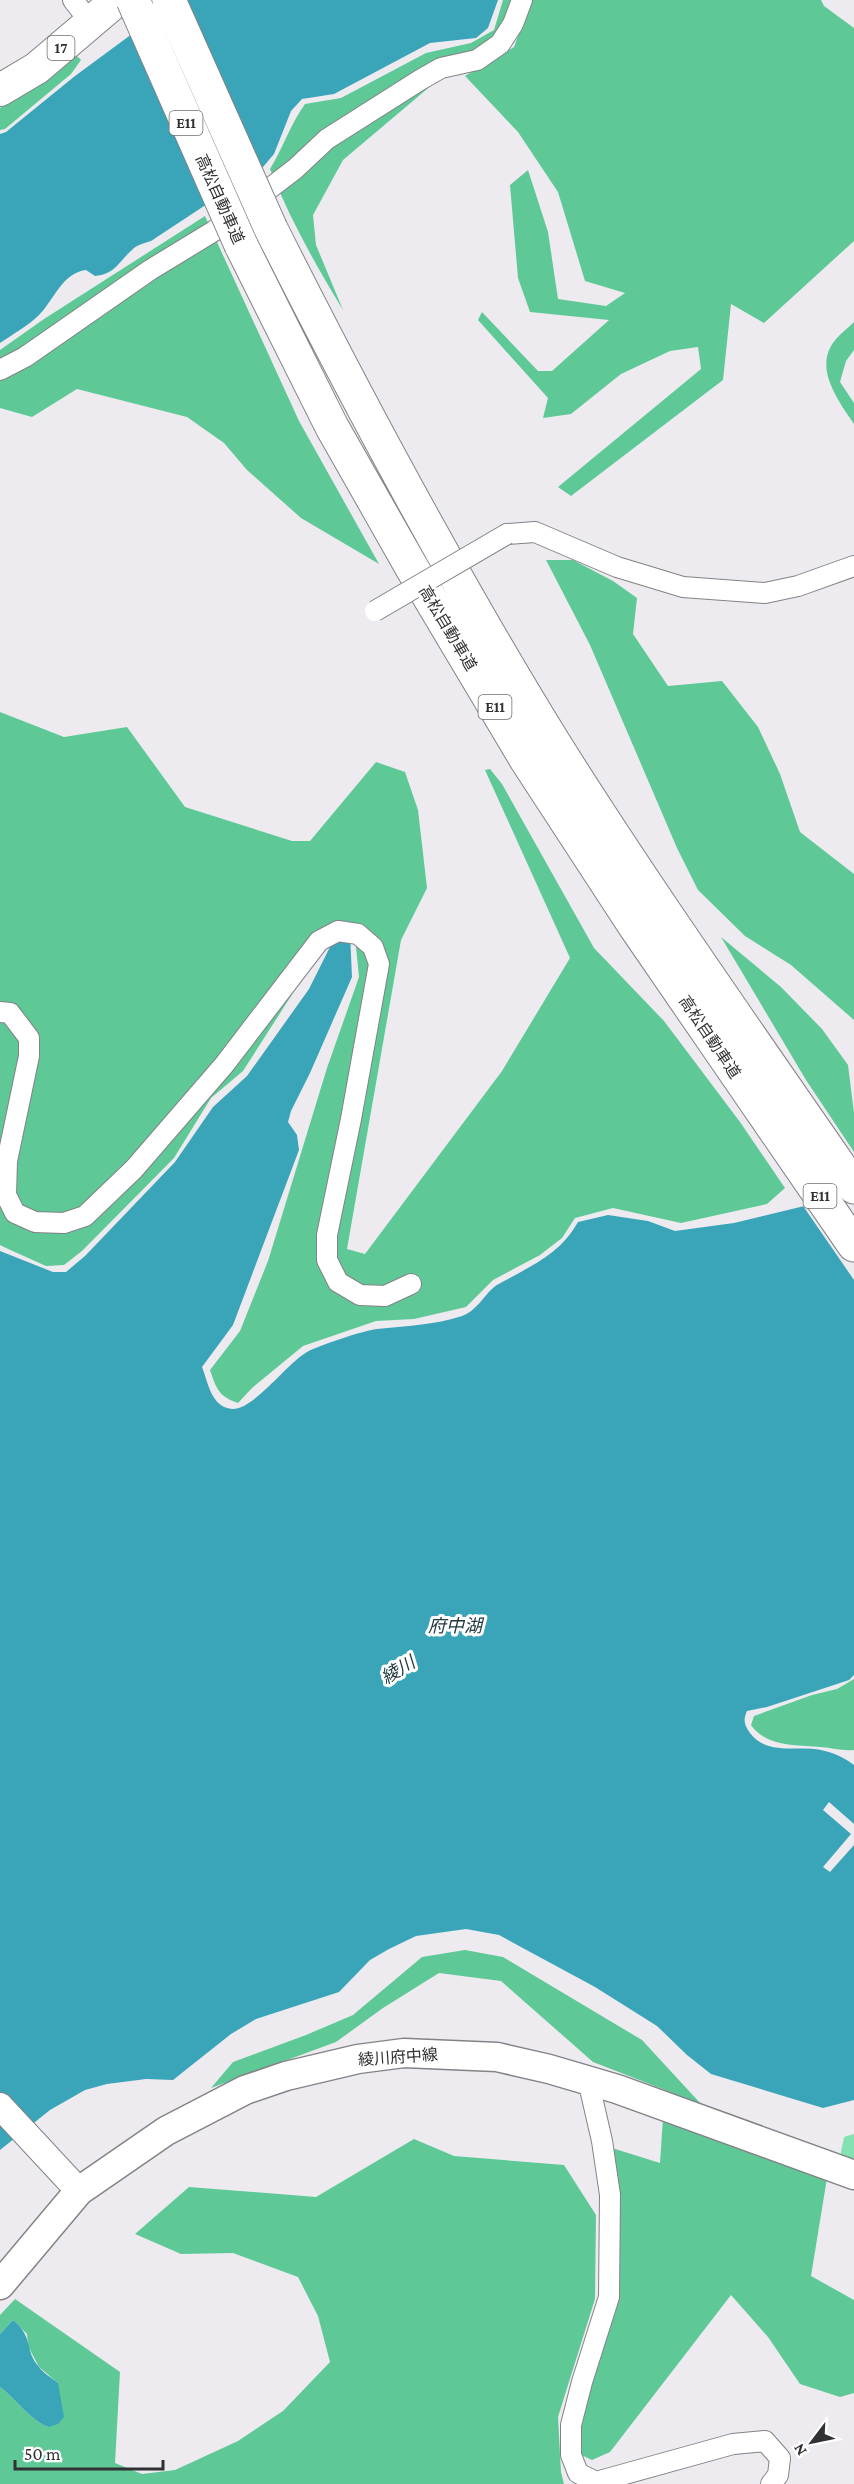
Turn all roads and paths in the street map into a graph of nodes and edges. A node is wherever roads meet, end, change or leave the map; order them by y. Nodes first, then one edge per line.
1 (117, 0) edge
2 (133, 0) edge
3 (169, 0) edge
4 (522, 0) edge
5 (82, 11) edge
6 (0, 90) edge
7 (0, 370) edge
8 (854, 566) edge
9 (375, 611) dead end
10 (0, 1012) edge
11 (854, 1187) edge
12 (854, 1245) edge
13 (411, 1284) dead end
14 (588, 2080) junction
15 (0, 2106) edge
16 (854, 2175) edge
17 (80, 2191) junction
18 (0, 2285) edge
19 (771, 2484) edge

1 - 5 main road, 17
2 - 12 highway, 高松自動車道 / E11, bridge
3 - 11 highway, 高松自動車道 / E11, bridge
4 - 7 street
5 - 6 main road, 17
8 - 9 street, bridge
10 - 13 street
14 - 16 main road, 綾川府中線
14 - 17 main road, 綾川府中線
14 - 19 street
15 - 17 street
17 - 18 main road, 綾川府中線

